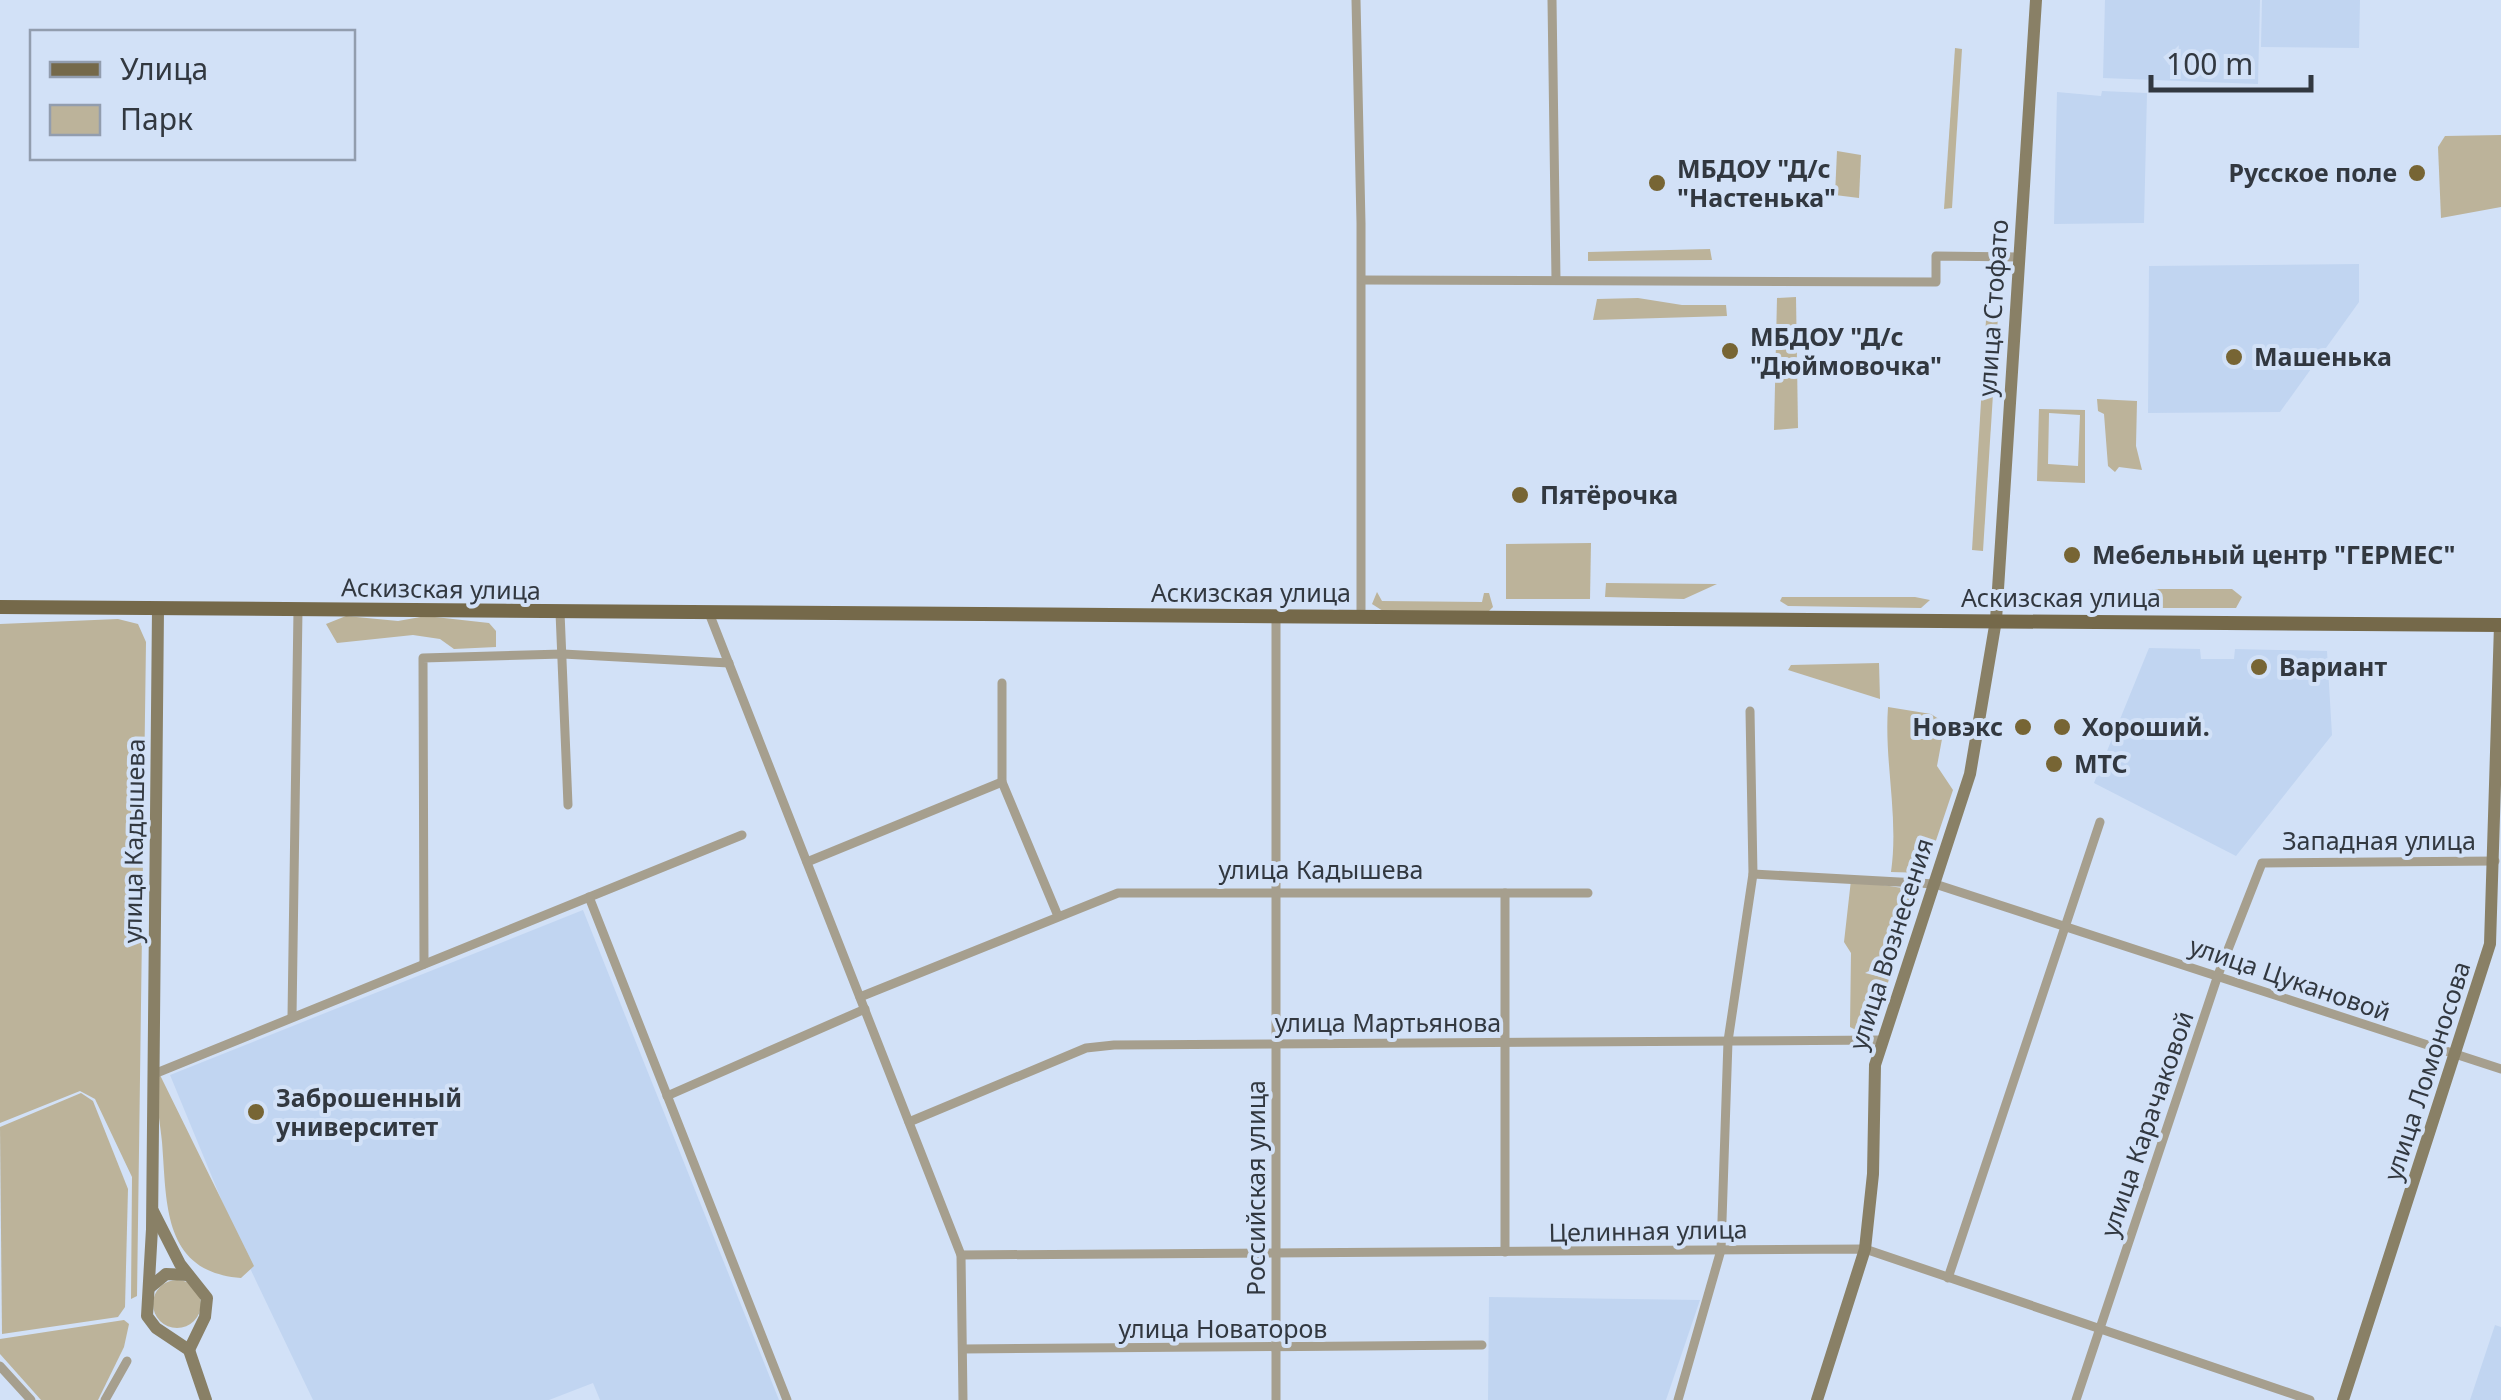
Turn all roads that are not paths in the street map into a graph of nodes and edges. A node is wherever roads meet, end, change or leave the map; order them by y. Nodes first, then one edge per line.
1 (1356, 0) edge
2 (1552, 0) edge
3 (2036, 0) edge
4 (2019, 257) junction
5 (1362, 280) junction
6 (1556, 280) junction
7 (0, 607) edge
8 (158, 608) junction
9 (298, 610) junction
10 (560, 612) junction
11 (709, 614) junction
12 (1276, 615) junction
13 (1361, 616) junction
14 (1996, 620) junction
15 (2500, 625) edge
16 (563, 654) junction
17 (728, 663) junction
18 (1002, 683) dead end
19 (1750, 711) dead end
20 (1002, 782) junction
21 (568, 805) dead end
22 (2100, 822) dead end
23 (742, 835) dead end
24 (2495, 861) junction
25 (807, 862) junction
26 (2262, 863) joint
27 (1754, 874) junction
28 (1935, 884) junction
29 (1506, 893) junction
30 (1588, 893) dead end
31 (1274, 894) junction
32 (589, 897) junction
33 (1058, 916) junction
34 (2067, 924) junction
35 (424, 964) junction
36 (2218, 975) junction
37 (860, 997) junction
38 (864, 1009) junction
39 (292, 1018) junction
40 (1883, 1040) junction
41 (1505, 1042) junction
42 (1728, 1042) junction
43 (1275, 1044) junction
44 (2456, 1056) junction
45 (2501, 1069) edge
46 (154, 1074) junction
47 (668, 1096) junction
48 (909, 1122) junction
49 (152, 1208) junction
50 (1864, 1249) junction
51 (1721, 1250) junction
52 (1505, 1252) junction
53 (1276, 1254) junction
54 (961, 1255) junction
55 (190, 1276) junction
56 (1948, 1278) junction
57 (148, 1290) junction
58 (200, 1324) junction
59 (2099, 1329) junction
60 (165, 1334) junction
61 (1482, 1346) dead end
62 (963, 1349) junction
63 (1276, 1349) junction
64 (189, 1350) junction
65 (127, 1362) dead end
66 (0, 1366) edge
67 (32, 1400) edge
68 (105, 1400) edge
69 (206, 1400) edge
70 (787, 1400) edge
71 (964, 1400) edge
72 (1276, 1400) edge
73 (1678, 1400) edge
74 (1816, 1400) edge
75 (2076, 1400) edge
76 (2310, 1400) edge
77 (2342, 1400) edge

1 - 5 street
2 - 6 street
3 - 4 street, улица Стофато
4 - 6 street
4 - 14 street, улица Стофато
5 - 6 street
5 - 13 street
7 - 8 main road, Аскизская улица
8 - 9 main road, Аскизская улица
8 - 46 street, улица Кадышева
9 - 10 main road, Аскизская улица
9 - 39 street
10 - 11 main road, Аскизская улица
10 - 16 street
11 - 12 main road, Аскизская улица
11 - 17 street
12 - 13 main road, Аскизская улица
12 - 31 street, Российская улица
13 - 14 main road, Аскизская улица
14 - 15 main road, Аскизская улица
14 - 28 street, улица Вознесения
15 - 24 street, улица Ломоносова
16 - 17 street
16 - 21 street
16 - 35 street
17 - 25 street
18 - 20 street
19 - 27 street
20 - 25 street
20 - 33 street
22 - 34 street
23 - 32 street
24 - 26 street, Западная улица
24 - 44 street, улица Ломоносова
25 - 37 street
26 - 36 street, улица Карачаковой
27 - 28 street, улица Цукановой
27 - 42 street
28 - 34 street, улица Цукановой
28 - 40 street, улица Вознесения
29 - 30 street, улица Кадышева
29 - 31 street, улица Кадышева
29 - 41 street
31 - 33 street, улица Кадышева
31 - 43 street, Российская улица
32 - 35 street
32 - 47 street
33 - 37 street, улица Кадышева
34 - 36 street, улица Цукановой
34 - 56 street
35 - 39 street
36 - 44 street, улица Цукановой
36 - 59 street, улица Карачаковой
37 - 38 street
38 - 47 street
38 - 48 street
39 - 46 street
40 - 42 street, улица Мартьянова
40 - 50 street, улица Вознесения
41 - 42 street, улица Мартьянова
41 - 43 street, улица Мартьянова
41 - 52 street
42 - 51 street
43 - 48 street, улица Мартьянова
43 - 53 street, Российская улица
44 - 45 street, улица Цукановой
44 - 77 street, улица Ломоносова
46 - 49 street, улица Кадышева
47 - 70 street
48 - 54 street
49 - 55 street
49 - 57 street, улица Кадышева
50 - 51 street, Целинная улица
50 - 56 street, Целинная улица
50 - 74 street, улица Вознесения
51 - 52 street, Целинная улица
51 - 73 street
52 - 53 street, Целинная улица
53 - 54 street, Целинная улица
53 - 63 street, Российская улица
54 - 62 street
55 - 57 street
55 - 58 street
56 - 59 street, Целинная улица
57 - 60 street
58 - 60 street
58 - 64 street
59 - 75 street, улица Карачаковой
59 - 76 street, Целинная улица
60 - 64 street
61 - 63 street, улица Новаторов
62 - 63 street, улица Новаторов
62 - 71 street
63 - 72 street, Российская улица
64 - 69 street
65 - 68 street
66 - 67 street

